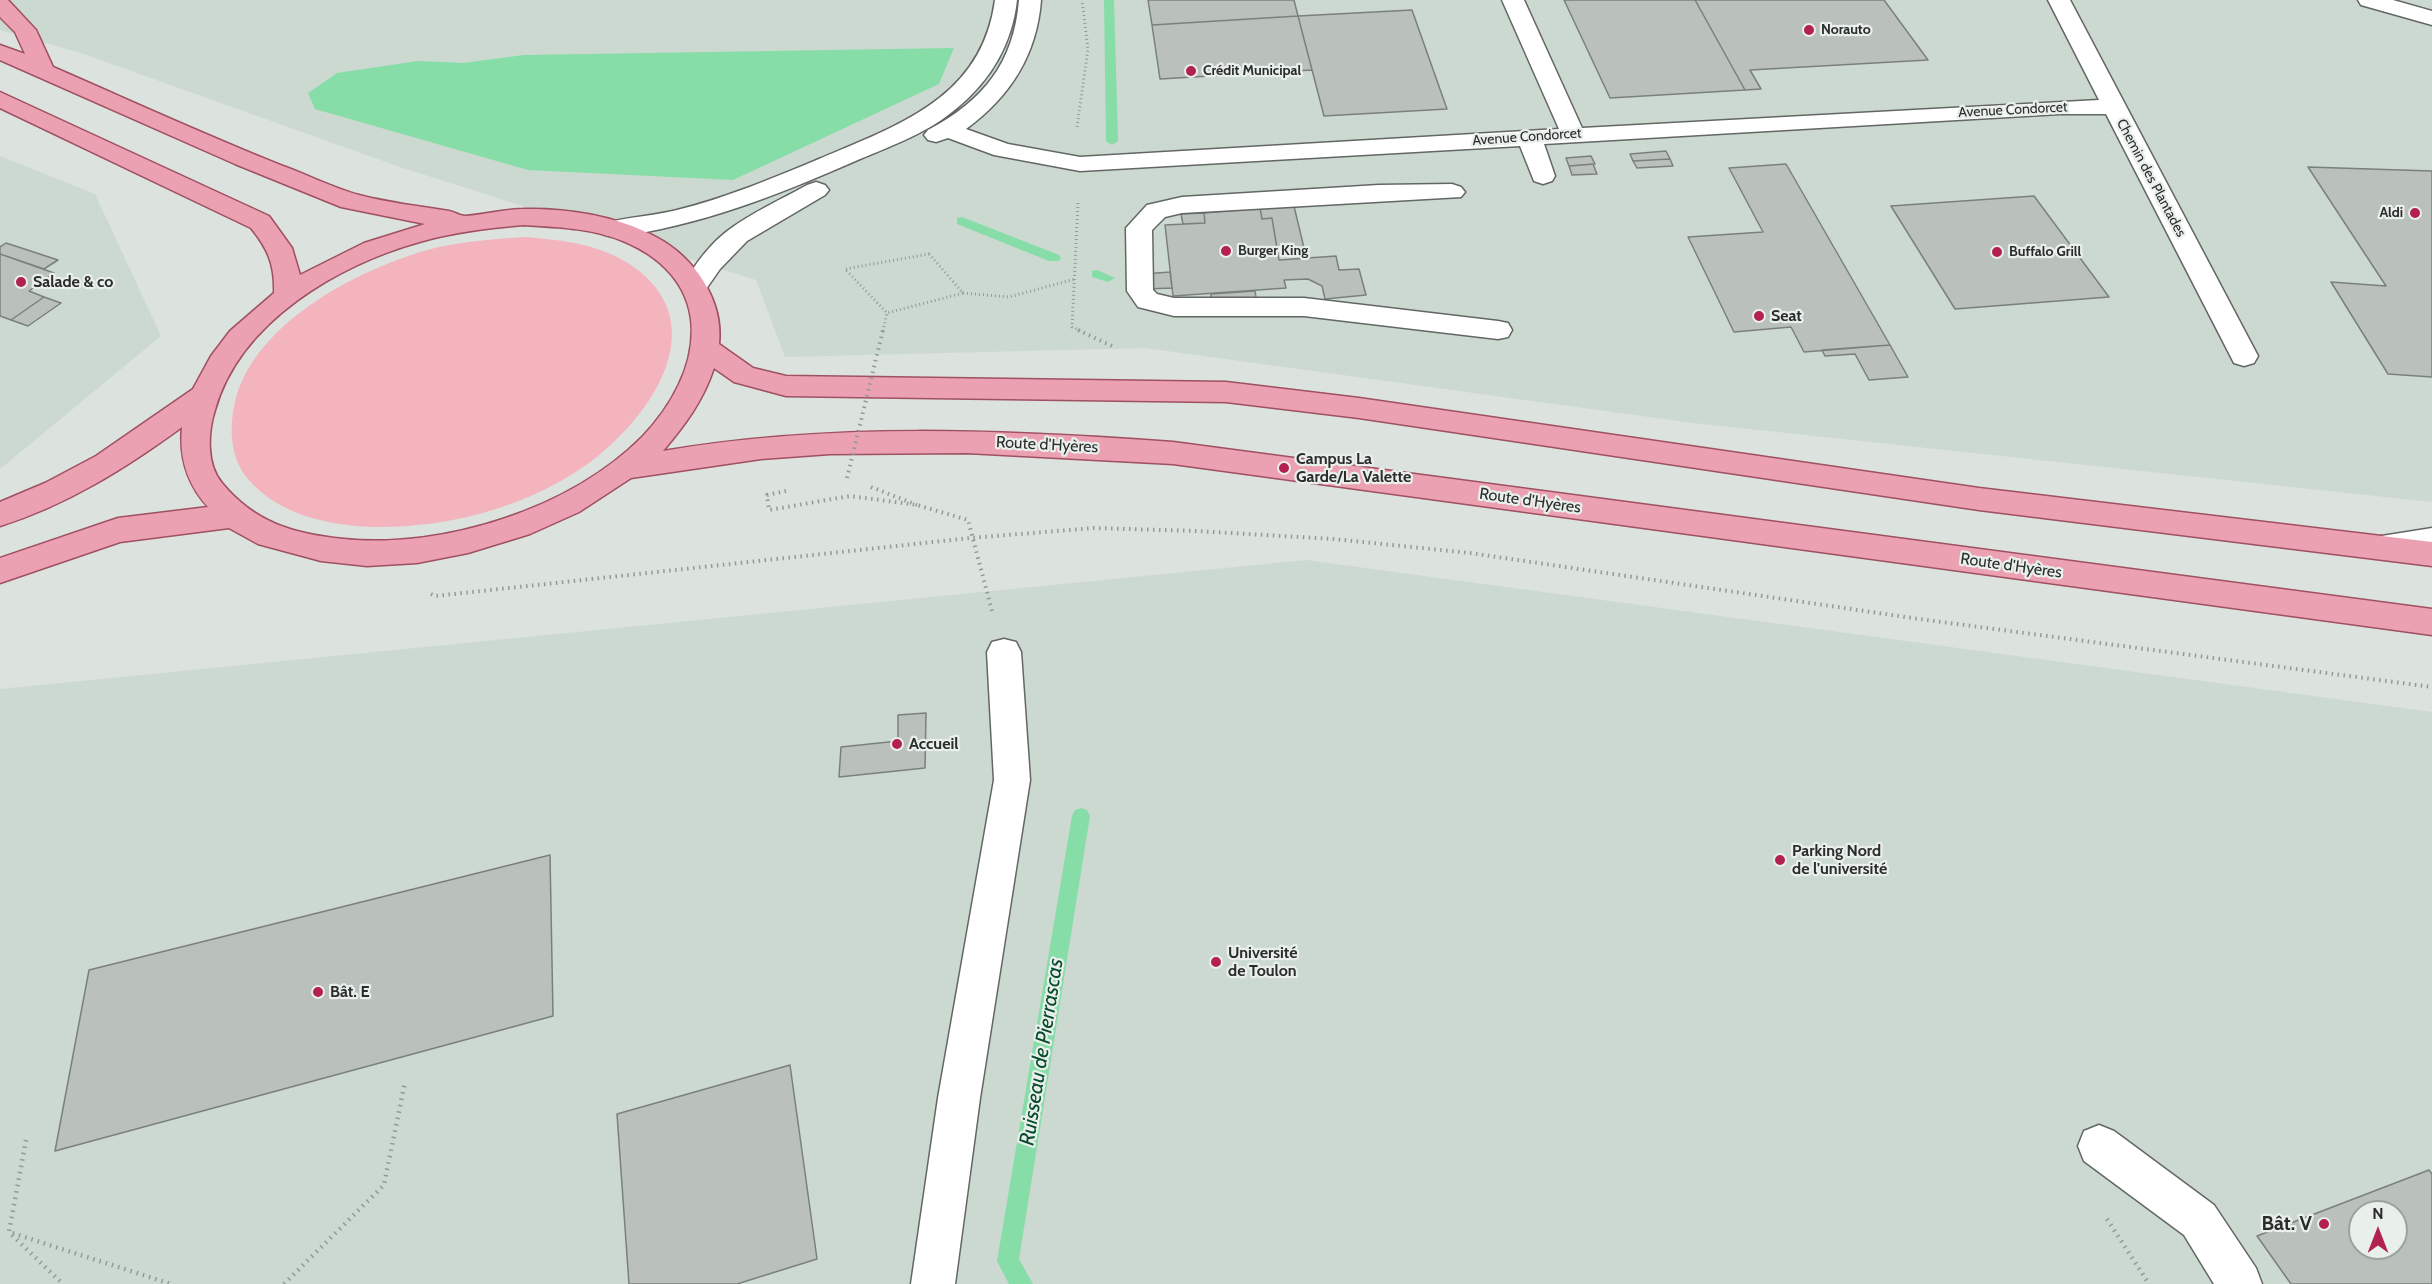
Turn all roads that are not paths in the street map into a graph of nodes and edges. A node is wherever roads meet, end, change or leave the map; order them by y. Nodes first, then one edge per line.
1 (1006, 0) edge
2 (1030, 0) edge
3 (1513, 0) edge
4 (2059, 0) edge
5 (2369, 0) edge
6 (0, 4) edge
7 (2432, 18) edge
8 (0, 52) edge
9 (42, 68) junction
10 (0, 99) edge
11 (2113, 107) junction
12 (947, 130) junction
13 (1573, 134) junction
14 (1529, 137) junction
15 (1543, 176) dead end
16 (1452, 192) dead end
17 (472, 222) junction
18 (614, 229) junction
19 (695, 286) junction
20 (287, 296) junction
21 (1498, 330) dead end
22 (706, 349) junction
23 (2244, 356) dead end
24 (202, 396) junction
25 (625, 468) junction
26 (0, 514) edge
27 (233, 516) junction
28 (2432, 540) edge
29 (2372, 547) junction
30 (2432, 554) edge
31 (0, 570) edge
32 (2432, 622) edge
33 (1004, 652) road end
34 (2099, 1146) dead end
35 (933, 1284) edge
36 (2240, 1284) edge

1 - 18 street
2 - 12 street
3 - 13 street
4 - 11 street, Chemin des Plantades
5 - 7 street
6 - 9 main road
8 - 9 main road
9 - 17 main road
10 - 20 main road
11 - 13 street, Avenue Condorcet
11 - 23 street, Chemin des Plantades
12 - 14 street, Avenue Condorcet
12 - 19 street
13 - 14 street, Avenue Condorcet
14 - 15 street
16 - 21 street
17 - 18 main road
17 - 20 main road
18 - 19 main road
19 - 22 main road
20 - 24 main road
22 - 25 main road
22 - 29 main road
24 - 26 main road
24 - 27 main road
25 - 27 main road
25 - 32 main road, Route d'Hyères
27 - 31 main road
28 - 29 street
29 - 30 main road
33 - 35 street
34 - 36 street

